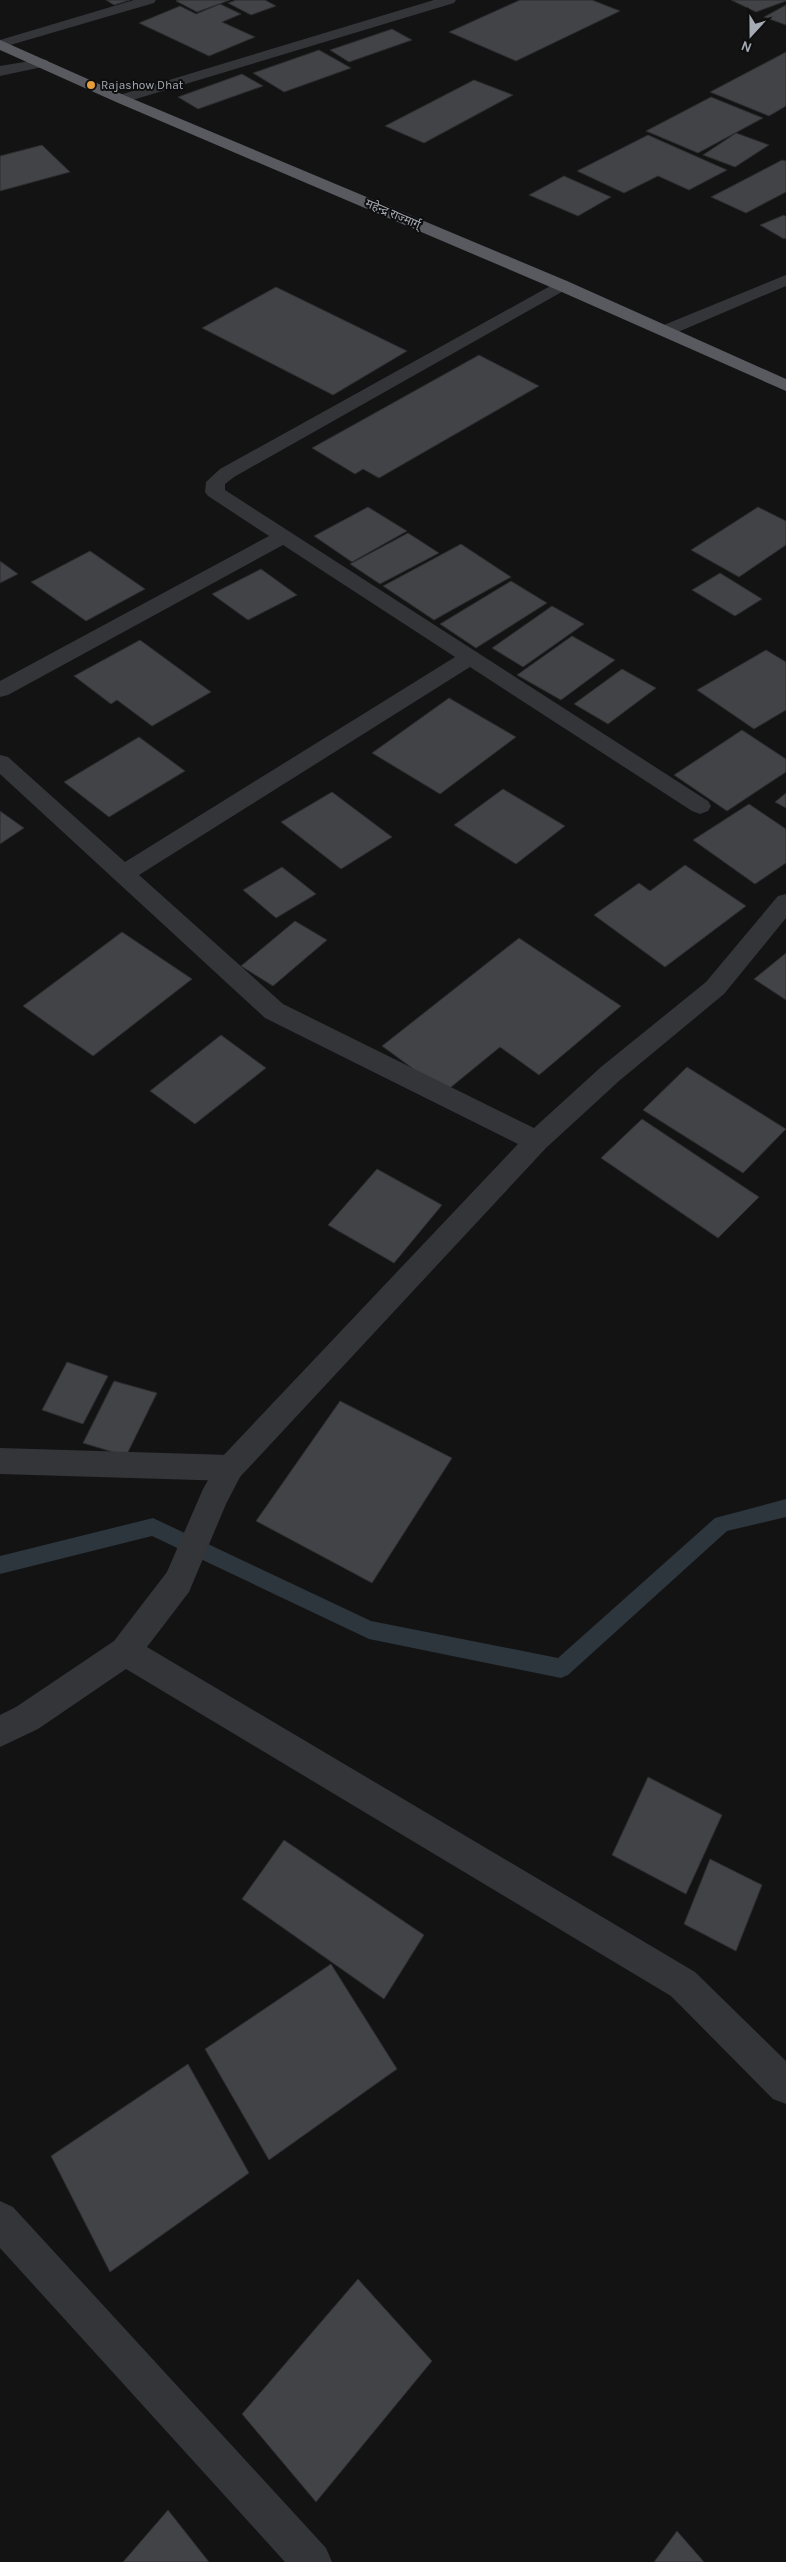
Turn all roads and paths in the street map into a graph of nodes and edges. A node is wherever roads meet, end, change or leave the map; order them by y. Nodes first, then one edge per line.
1 (148, 0) edge
2 (449, 0) edge
3 (0, 44) edge
4 (42, 62) junction
5 (0, 71) edge
6 (121, 99) junction
7 (786, 280) edge
8 (561, 285) junction
9 (665, 331) junction
10 (786, 386) edge
11 (284, 536) junction
12 (470, 657) junction
13 (0, 690) edge
14 (0, 762) edge
15 (700, 806) dead end
16 (123, 874) junction
17 (786, 902) edge
18 (537, 1141) junction
19 (0, 1461) edge
20 (230, 1468) junction
21 (126, 1651) junction
22 (0, 1732) edge
23 (786, 2086) edge
24 (0, 2220) edge
25 (312, 2562) edge

1 - 3 street
2 - 6 street
3 - 4 highway, महेन्द्र राज्मार्ग्
4 - 5 street
4 - 6 highway, महेन्द्र राज्मार्ग्
6 - 8 highway, महेन्द्र राज्मार्ग्
7 - 9 street
8 - 9 highway, महेन्द्र राज्मार्ग्
8 - 11 street
9 - 10 highway, महेन्द्र राज्मार्ग्
11 - 12 street
11 - 13 street
12 - 15 street
12 - 16 street
14 - 16 street
16 - 18 street
17 - 18 street
18 - 20 street
19 - 20 street
20 - 21 street
21 - 22 street
21 - 23 street
24 - 25 street

